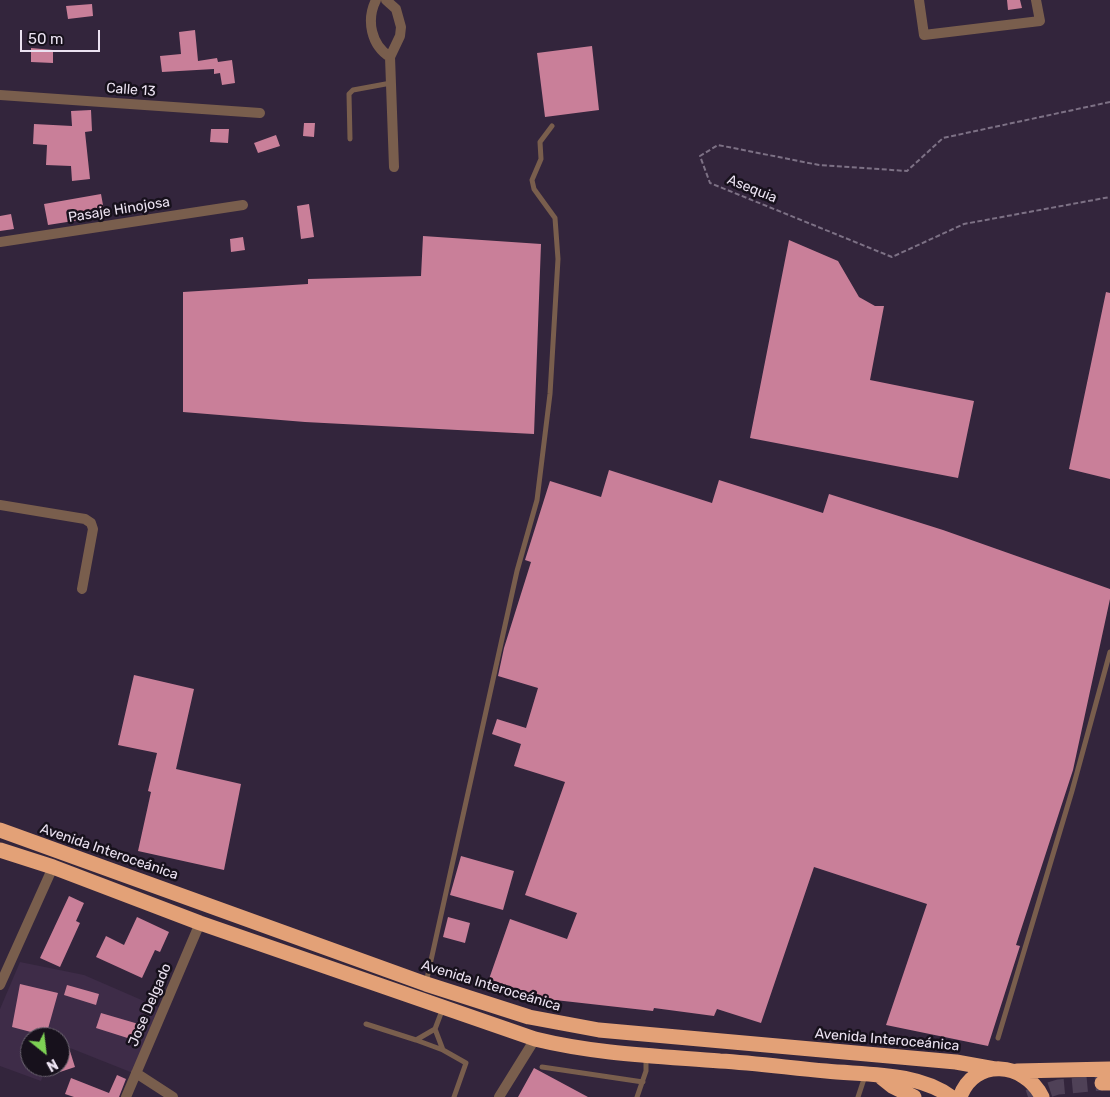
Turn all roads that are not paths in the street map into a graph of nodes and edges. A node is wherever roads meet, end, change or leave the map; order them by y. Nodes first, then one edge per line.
1 (376, 0) edge
2 (386, 0) edge
3 (919, 0) edge
4 (1036, 0) edge
5 (390, 57) junction
6 (391, 83) junction
7 (0, 95) edge
8 (260, 113) dead end
9 (552, 126) dead end
10 (350, 139) dead end
11 (394, 166) dead end
12 (243, 205) dead end
13 (0, 242) edge
14 (0, 505) edge
15 (82, 589) dead end
16 (1110, 652) edge
17 (0, 830) edge
18 (0, 850) edge
19 (53, 867) junction
20 (200, 923) junction
21 (426, 984) junction
22 (0, 985) edge
23 (444, 1008) junction
24 (366, 1024) dead end
25 (435, 1029) junction
26 (998, 1038) dead end
27 (535, 1039) junction
28 (416, 1040) junction
29 (443, 1050) junction
30 (646, 1056) junction
31 (542, 1067) dead end
32 (995, 1069) junction
33 (1110, 1069) edge
34 (1015, 1071) junction
35 (136, 1073) junction
36 (872, 1075) junction
37 (643, 1082) junction
38 (126, 1097) edge
39 (173, 1097) edge
40 (454, 1097) edge
41 (500, 1097) edge
42 (636, 1097) edge
43 (858, 1097) edge
44 (914, 1097) edge
45 (951, 1097) edge
46 (960, 1097) edge
47 (1042, 1097) edge

1 - 5 street
2 - 5 street
3 - 4 street
5 - 6 street
6 - 10 lane
6 - 11 street
7 - 8 street, Calle 13
9 - 21 lane
12 - 13 street, Pasaje Hinojosa
14 - 15 street
16 - 26 lane
17 - 21 highway, Avenida Interoceánica
18 - 19 highway
19 - 20 highway
19 - 22 street
20 - 23 highway
20 - 35 street, Jose Delgado
21 - 32 highway, Avenida Interoceánica
23 - 25 lane
23 - 27 highway
24 - 28 lane
25 - 28 lane
25 - 29 lane
27 - 30 highway
27 - 41 street
28 - 29 lane
29 - 40 lane
30 - 36 highway
30 - 37 lane
31 - 37 lane
32 - 34 highway, Avenida Interoceánica
32 - 46 highway
33 - 34 highway, Avenida Interoceánica
34 - 47 highway
35 - 38 street, Jose Delgado
35 - 39 street
36 - 43 lane
36 - 44 highway
36 - 45 highway
37 - 42 lane

